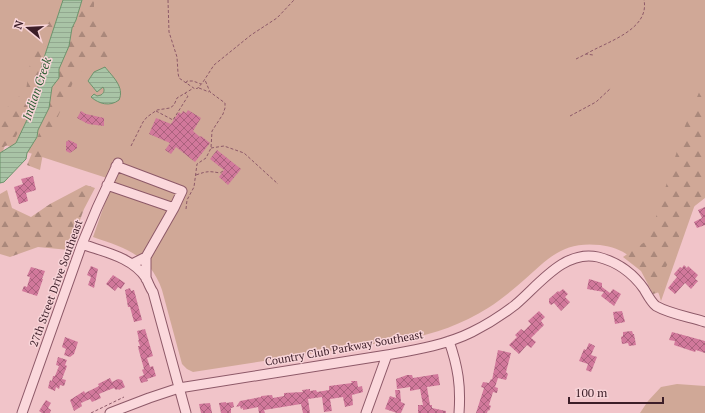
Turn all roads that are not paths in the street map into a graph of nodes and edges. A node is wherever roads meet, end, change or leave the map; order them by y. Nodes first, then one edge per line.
1 (107, 185) junction
2 (174, 208) junction
3 (82, 244) junction
4 (146, 258) junction
5 (132, 264) junction
6 (146, 279) junction
7 (705, 322) edge
8 (448, 341) junction
9 (387, 355) junction
10 (179, 388) junction
11 (22, 413) edge
12 (110, 413) edge
13 (186, 413) edge
14 (366, 413) edge
15 (459, 413) edge

1 - 2 street
1 - 2 street, 27th Street Drive Southeast
1 - 3 street, 27th Street Drive Southeast
2 - 4 street
3 - 5 street
3 - 11 street, 27th Street Drive Southeast
4 - 5 street
4 - 6 street
5 - 6 street
6 - 10 street
7 - 8 street, Country Club Parkway Southeast
8 - 9 street, Country Club Parkway Southeast
8 - 15 street
9 - 10 street, Country Club Parkway Southeast
9 - 14 street
10 - 12 street, Country Club Parkway Southeast
10 - 13 street

